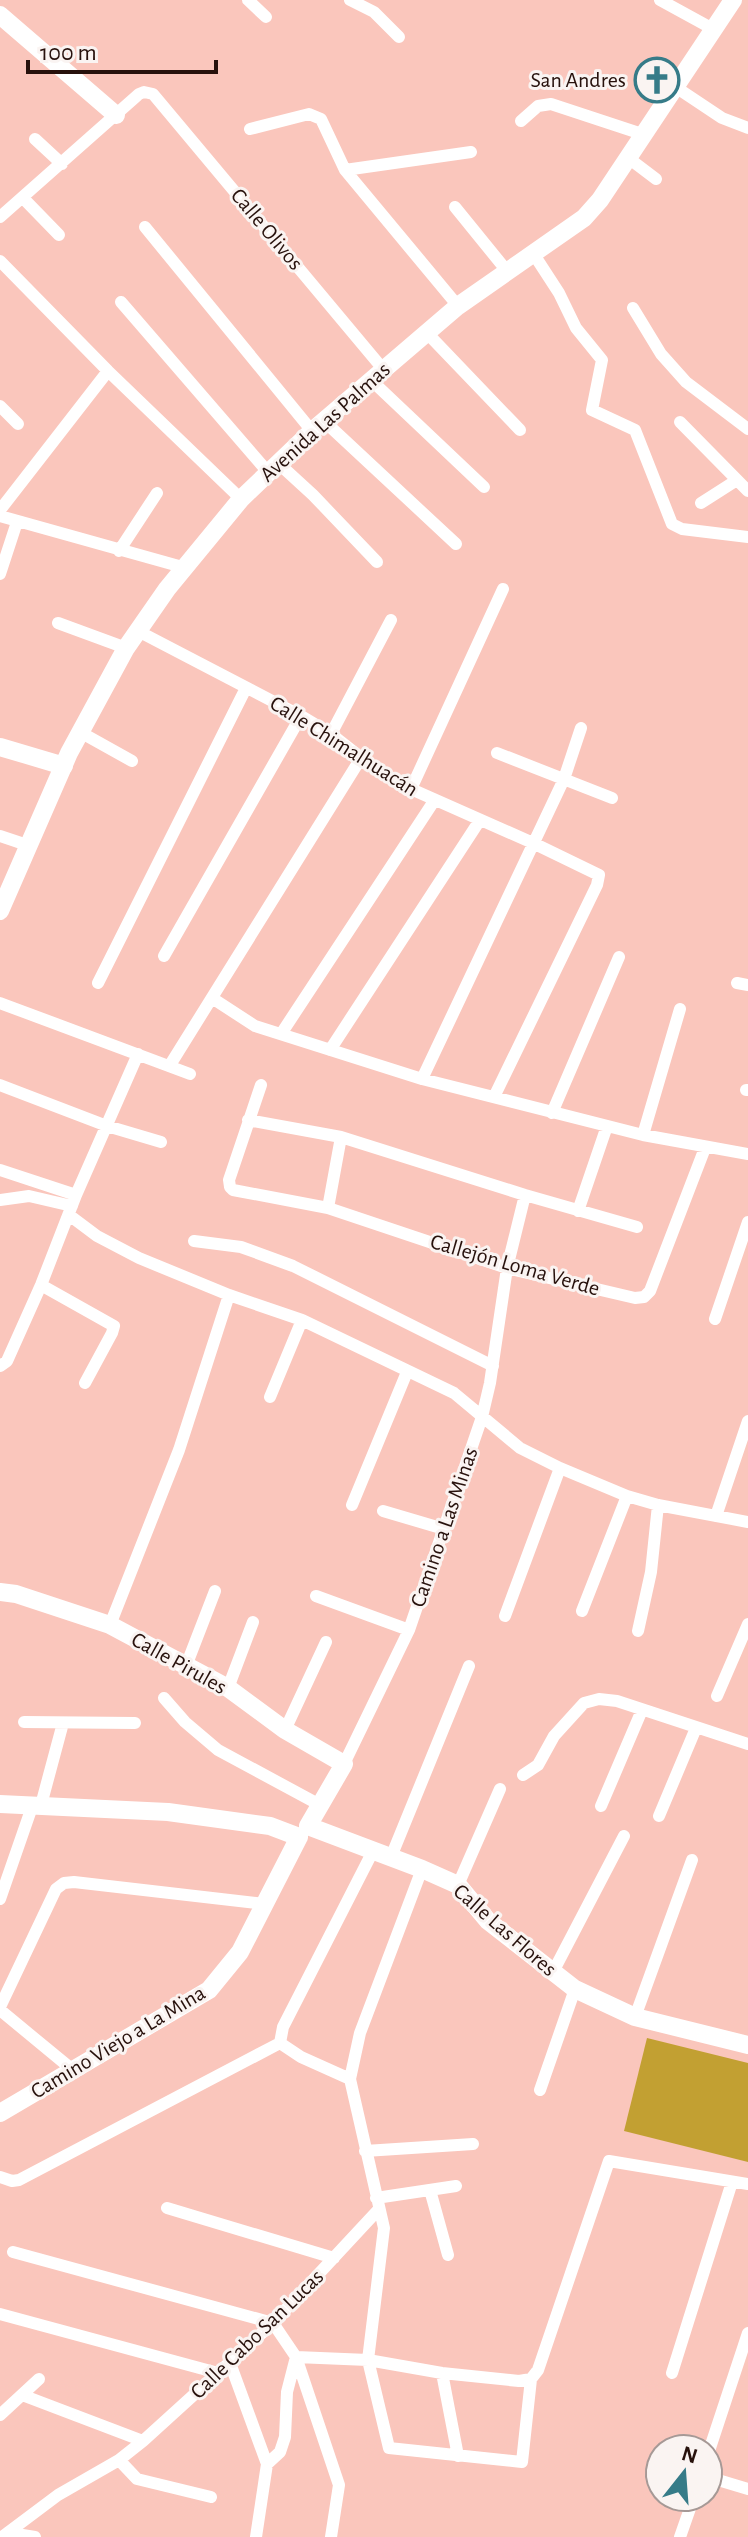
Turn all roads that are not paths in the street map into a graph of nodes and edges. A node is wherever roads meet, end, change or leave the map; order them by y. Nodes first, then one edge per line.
1 (248, 0) edge
2 (350, 0) edge
3 (660, 0) edge
4 (733, 0) edge
5 (0, 15) edge
6 (266, 17) dead end
7 (713, 29) junction
8 (399, 37) dead end
9 (674, 86) junction
10 (116, 115) junction
11 (521, 121) dead end
12 (748, 128) edge
13 (250, 129) dead end
14 (642, 134) junction
15 (35, 139) dead end
16 (471, 152) dead end
17 (627, 157) junction
18 (62, 164) junction
19 (345, 170) junction
20 (656, 179) dead end
21 (23, 198) junction
22 (455, 207) dead end
23 (0, 217) edge
24 (145, 227) dead end
25 (59, 235) dead end
26 (533, 253) junction
27 (0, 261) edge
28 (507, 271) junction
29 (121, 302) dead end
30 (458, 306) junction
31 (633, 308) dead end
32 (427, 333) junction
33 (108, 371) junction
34 (377, 374) junction
35 (0, 406) edge
36 (680, 422) dead end
37 (18, 424) dead end
38 (318, 426) junction
39 (748, 429) edge
40 (520, 430) dead end
41 (272, 467) junction
42 (737, 480) junction
43 (484, 487) dead end
44 (748, 491) edge
45 (157, 493) dead end
46 (241, 499) junction
47 (701, 503) dead end
48 (0, 513) edge
49 (17, 522) junction
50 (748, 537) edge
51 (456, 544) dead end
52 (119, 551) junction
53 (377, 562) dead end
54 (186, 568) junction
55 (0, 574) edge
56 (503, 589) dead end
57 (391, 620) dead end
58 (58, 623) dead end
59 (136, 630) junction
60 (126, 648) junction
61 (246, 688) junction
62 (301, 716) junction
63 (581, 728) dead end
64 (80, 732) junction
65 (331, 734) junction
66 (0, 747) edge
67 (497, 753) dead end
68 (361, 758) junction
69 (132, 761) dead end
70 (64, 766) junction
71 (564, 779) junction
72 (411, 789) junction
73 (612, 798) dead end
74 (434, 801) junction
75 (480, 820) junction
76 (0, 836) edge
77 (533, 843) junction
78 (27, 845) junction
79 (0, 909) edge
80 (164, 956) dead end
81 (619, 957) dead end
82 (98, 983) dead end
83 (212, 998) junction
84 (0, 1003) edge
85 (680, 1009) dead end
86 (281, 1034) junction
87 (330, 1050) junction
88 (138, 1054) junction
89 (170, 1065) junction
90 (190, 1074) dead end
91 (422, 1079) junction
92 (0, 1085) edge
93 (261, 1085) dead end
94 (494, 1097) junction
95 (552, 1113) junction
96 (248, 1120) junction
97 (107, 1126) junction
98 (607, 1126) junction
99 (643, 1135) junction
100 (341, 1137) junction
101 (161, 1142) dead end
102 (705, 1148) junction
103 (748, 1154) edge
104 (0, 1170) edge
105 (525, 1195) junction
106 (0, 1200) edge
107 (72, 1205) junction
108 (328, 1208) junction
109 (578, 1211) junction
110 (748, 1222) edge
111 (637, 1227) dead end
112 (194, 1241) dead end
113 (507, 1268) junction
114 (41, 1285) junction
115 (229, 1295) junction
116 (715, 1319) dead end
117 (302, 1320) junction
118 (0, 1366) edge
119 (493, 1366) junction
120 (407, 1372) junction
121 (85, 1383) dead end
122 (270, 1397) dead end
123 (482, 1417) junction
124 (748, 1421) edge
125 (560, 1468) junction
126 (627, 1496) junction
127 (352, 1505) dead end
128 (658, 1505) junction
129 (383, 1511) dead end
130 (716, 1516) junction
131 (748, 1522) edge
132 (444, 1529) junction
133 (215, 1591) dead end
134 (0, 1592) edge
135 (316, 1596) dead end
136 (582, 1611) dead end
137 (505, 1616) dead end
138 (253, 1622) dead end
139 (748, 1624) edge
140 (110, 1625) junction
141 (409, 1630) junction
142 (638, 1631) dead end
143 (326, 1642) dead end
144 (186, 1666) junction
145 (469, 1666) dead end
146 (228, 1688) junction
147 (717, 1696) dead end
148 (164, 1698) dead end
149 (642, 1710) junction
150 (24, 1722) dead end
151 (63, 1723) junction
152 (135, 1723) dead end
153 (696, 1728) junction
154 (285, 1730) junction
155 (748, 1744) edge
156 (344, 1764) junction
157 (523, 1775) dead end
158 (500, 1789) dead end
159 (0, 1804) edge
160 (37, 1805) junction
161 (320, 1805) junction
162 (601, 1806) dead end
163 (659, 1816) dead end
164 (304, 1831) junction
165 (624, 1836) dead end
166 (382, 1854) junction
167 (692, 1860) dead end
168 (422, 1869) junction
169 (458, 1885) junction
170 (0, 1899) edge
171 (265, 1904) junction
172 (553, 1972) junction
173 (575, 1989) junction
174 (0, 2009) edge
175 (635, 2017) junction
176 (280, 2043) junction
177 (748, 2045) edge
178 (74, 2071) junction
179 (350, 2079) junction
180 (540, 2090) dead end
181 (0, 2113) edge
182 (473, 2144) dead end
183 (365, 2151) junction
184 (6, 2179) edge
185 (732, 2182) junction
186 (748, 2184) edge
187 (456, 2186) dead end
188 (430, 2190) junction
189 (377, 2204) junction
190 (167, 2208) dead end
191 (13, 2252) dead end
192 (448, 2255) dead end
193 (334, 2258) junction
194 (0, 2314) edge
195 (273, 2323) junction
196 (748, 2333) edge
197 (296, 2357) junction
198 (368, 2360) junction
199 (230, 2363) junction
200 (218, 2373) junction
201 (442, 2373) junction
202 (672, 2373) dead end
203 (39, 2379) dead end
204 (531, 2379) junction
205 (22, 2395) junction
206 (0, 2415) edge
207 (715, 2433) edge
208 (143, 2441) junction
209 (458, 2456) junction
210 (119, 2460) junction
211 (267, 2464) junction
212 (724, 2482) edge
213 (748, 2489) edge
214 (211, 2497) dead end
215 (688, 2513) edge
216 (6, 2535) edge
217 (35, 2537) edge
218 (256, 2537) edge
219 (331, 2537) edge
220 (680, 2537) edge

1 - 6 street
2 - 8 street
3 - 7 street
4 - 7 main road, Avenida Las Palmas
5 - 10 main road
7 - 9 main road, Avenida Las Palmas
9 - 12 street
9 - 14 main road, Avenida Las Palmas
10 - 18 street
10 - 34 street, Calle Olivos
11 - 14 street
13 - 19 street
14 - 17 main road, Avenida Las Palmas
15 - 18 street
16 - 19 street
17 - 20 street
17 - 26 main road, Avenida Las Palmas
18 - 21 street
19 - 30 street
21 - 23 street
21 - 25 street
22 - 28 street
24 - 38 street
26 - 28 main road, Avenida Las Palmas
26 - 50 street
27 - 33 street
28 - 30 main road, Avenida Las Palmas
29 - 41 street
30 - 32 main road, Avenida Las Palmas
31 - 39 street
32 - 34 main road, Avenida Las Palmas
32 - 40 street
33 - 46 street
33 - 48 street
34 - 38 main road, Avenida Las Palmas
34 - 43 street, Calle Olivos
35 - 37 street
36 - 42 street
38 - 41 main road, Avenida Las Palmas
38 - 51 street
41 - 46 main road, Avenida Las Palmas
41 - 53 street
42 - 44 street
42 - 47 street
45 - 52 street
46 - 54 main road, Avenida Las Palmas
48 - 49 street
49 - 52 street
49 - 55 street
52 - 54 street
54 - 59 main road, Avenida Las Palmas
56 - 72 street
57 - 65 street
58 - 60 street
59 - 60 main road, Avenida Las Palmas
59 - 61 street, Calle Chimalhuacán
60 - 64 main road, Avenida Las Palmas
61 - 62 street, Calle Chimalhuacán
61 - 82 street
62 - 65 street, Calle Chimalhuacán
62 - 80 street
63 - 71 street
64 - 69 street
64 - 70 main road, Avenida Las Palmas
65 - 68 street, Calle Chimalhuacán
66 - 70 main road
67 - 71 street
68 - 72 street, Calle Chimalhuacán
68 - 83 street
70 - 78 main road, Avenida Las Palmas
71 - 73 street
71 - 77 street
72 - 74 street, Calle Chimalhuacán
74 - 75 street, Calle Chimalhuacán
74 - 86 street
75 - 77 street, Calle Chimalhuacán
75 - 87 street
76 - 78 street
77 - 91 street
77 - 94 street, Calle Chimalhuacán
78 - 79 main road, Avenida Las Palmas
81 - 95 street
83 - 86 street
83 - 89 street
84 - 88 street
85 - 99 street
86 - 87 street
87 - 91 street
88 - 89 street
88 - 97 street
89 - 90 street
91 - 94 street
92 - 97 street
93 - 96 street
94 - 95 street
95 - 98 street
96 - 100 street
96 - 108 street, Callejón Loma Verde
97 - 101 street
97 - 107 street
98 - 99 street
98 - 109 street
99 - 102 street
100 - 105 street
100 - 108 street
102 - 103 street
102 - 113 street, Callejón Loma Verde
104 - 107 street
105 - 109 street
105 - 113 street, Camino a Las Minas
106 - 107 street
107 - 114 street
107 - 115 street
108 - 113 street, Callejón Loma Verde
109 - 111 street
110 - 116 street
112 - 119 street
113 - 119 street, Camino a Las Minas
114 - 118 street
114 - 121 street
115 - 117 street
115 - 140 street
117 - 120 street
117 - 122 street
119 - 123 street, Camino a Las Minas
120 - 123 street
120 - 127 street
123 - 125 street
123 - 132 street, Camino a Las Minas
124 - 130 street
125 - 126 street
125 - 137 street
126 - 128 street
126 - 136 street
128 - 130 street
128 - 142 street
129 - 132 street
130 - 131 street
132 - 141 street, Camino a Las Minas
133 - 144 street
134 - 140 main road, Calle Pirules
135 - 141 street
138 - 146 street
139 - 147 street
140 - 144 main road, Calle Pirules
141 - 156 street, Camino a Las Minas
143 - 154 street
144 - 146 main road, Calle Pirules
145 - 166 street
146 - 154 main road, Calle Pirules
148 - 161 street
149 - 153 street
149 - 157 street
149 - 162 street
150 - 151 street
151 - 152 street
151 - 160 street
153 - 155 street
153 - 163 street
154 - 156 main road, Calle Pirules
156 - 161 main road, Camino a Las Minas
158 - 169 street
159 - 160 main road, Calle Las Flores
160 - 164 main road, Calle Las Flores
160 - 170 street
161 - 164 main road, Camino a Las Minas
164 - 166 main road, Calle Las Flores
164 - 171 main road, Camino Viejo a La Mina
165 - 172 street
166 - 168 main road, Calle Las Flores
166 - 176 street
167 - 175 street
168 - 169 main road, Calle Las Flores
168 - 179 street
169 - 172 main road, Calle Las Flores
171 - 174 street
171 - 178 main road, Camino Viejo a La Mina
172 - 173 main road, Calle Las Flores
173 - 175 main road, Calle Las Flores
173 - 180 street
174 - 178 street
175 - 177 main road, Calle Las Flores
176 - 179 street
176 - 184 street
178 - 181 main road, Camino Viejo a La Mina
179 - 183 street
182 - 183 street
183 - 189 street
185 - 186 street
185 - 202 street
185 - 204 street
187 - 188 street
188 - 189 street
188 - 192 street
189 - 193 street, Calle Cabo San Lucas
189 - 198 street
190 - 193 street
191 - 195 street
193 - 195 street, Calle Cabo San Lucas
194 - 200 street
195 - 197 street
195 - 199 street, Calle Cabo San Lucas
196 - 207 street
197 - 198 street
197 - 211 street
197 - 219 street
198 - 201 street
198 - 209 street
199 - 200 street, Calle Cabo San Lucas
199 - 211 street
200 - 208 street, Calle Cabo San Lucas
201 - 204 street
201 - 209 street
203 - 205 street
204 - 209 street
205 - 206 street
205 - 208 street
208 - 210 street, Calle Cabo San Lucas
210 - 214 street
210 - 216 street, Calle Cabo San Lucas
211 - 218 street
212 - 213 street
215 - 220 street
216 - 217 street

